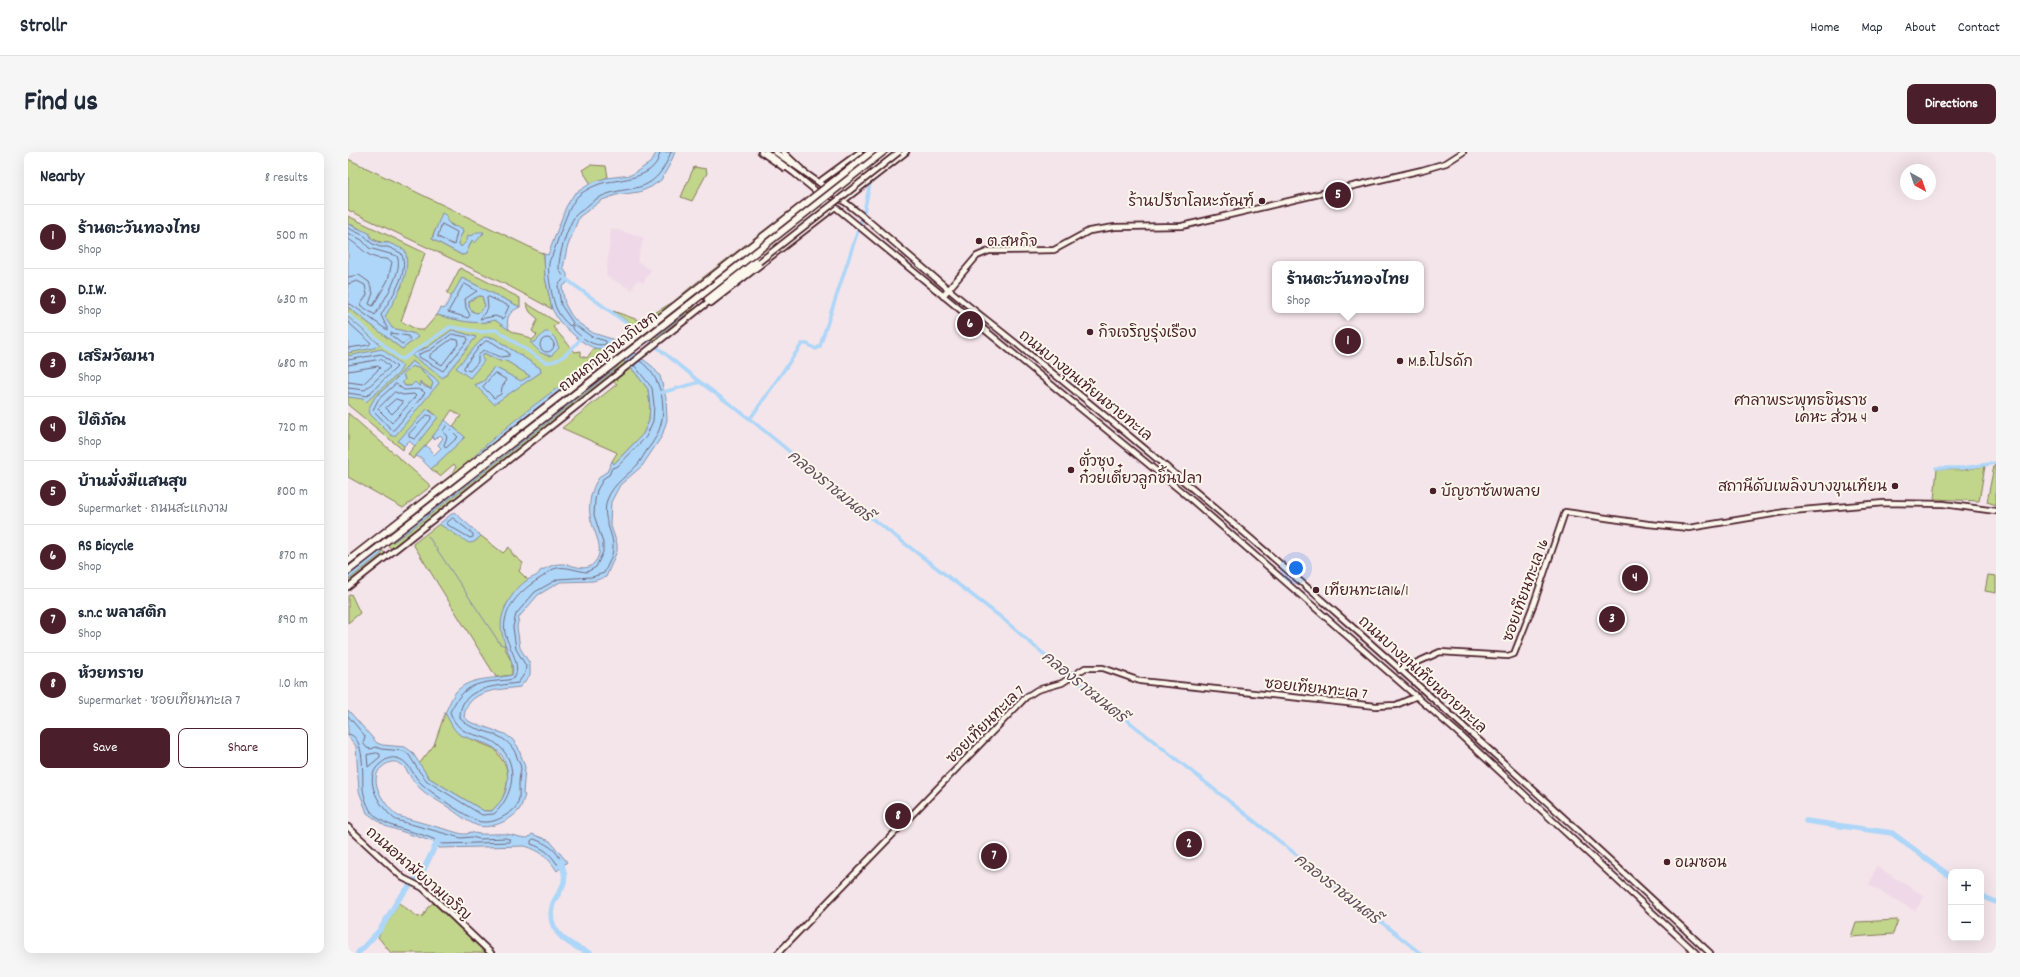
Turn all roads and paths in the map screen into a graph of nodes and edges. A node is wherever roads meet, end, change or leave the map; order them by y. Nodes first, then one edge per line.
1 (761, 152) edge
2 (766, 152) edge
3 (776, 152) edge
4 (783, 152) edge
5 (860, 152) edge
6 (871, 152) edge
7 (883, 152) edge
8 (893, 152) edge
9 (900, 152) edge
10 (906, 152) edge
11 (1463, 152) edge
12 (801, 171) junction
13 (794, 173) junction
14 (819, 182) junction
15 (837, 196) junction
16 (843, 201) junction
17 (829, 202) junction
18 (835, 208) junction
19 (948, 289) junction
20 (943, 296) junction
21 (678, 326) junction
22 (1158, 459) junction
23 (1152, 467) junction
24 (1168, 468) junction
25 (1162, 475) junction
26 (1996, 511) edge
27 (348, 561) edge
28 (348, 571) edge
29 (348, 586) edge
30 (1400, 670) junction
31 (1417, 696) junction
32 (1432, 697) junction
33 (1425, 704) junction
34 (348, 827) edge
35 (491, 953) edge
36 (778, 953) edge
37 (1696, 953) edge
38 (1710, 953) edge

1 - 13 main road
2 - 13 main road, ถนนบางขุนเทียนชายทะเล
3 - 12 main road, ถนนบางขุนเทียนชายทะเล
4 - 12 main road
5 - 14 main road
6 - 27 highway, ถนนกาญจนาภิเษก, bridge
7 - 28 highway, ถนนกาญจนาภิเษก, bridge
8 - 15 main road
9 - 21 main road, bridge
10 - 16 main road
11 - 19 main road
12 - 14 main road, ถนนบางขุนเทียนชายทะเล
13 - 17 main road, ถนนบางขุนเทียนชายทะเล
14 - 15 main road, ถนนบางขุนเทียนชายทะเล
15 - 16 main road, ถนนบางขุนเทียนชายทะเล
16 - 19 main road, ถนนบางขุนเทียนชายทะเล
17 - 18 main road, ถนนบางขุนเทียนชายทะเล
17 - 21 main road
18 - 20 main road, ถนนบางขุนเทียนชายทะเล
18 - 21 main road
19 - 20 main road
19 - 22 main road, ถนนบางขุนเทียนชายทะเล
20 - 23 main road, ถนนบางขุนเทียนชายทะเล
21 - 29 main road
22 - 23 main road
22 - 24 main road, ถนนบางขุนเทียนชายทะเล
23 - 25 main road, ถนนบางขุนเทียนชายทะเล
24 - 25 main road
24 - 30 main road, ถนนบางขุนเทียนชายทะเล
25 - 31 main road, ถนนบางขุนเทียนชายทะเล
26 - 30 main road, ซอยเทียนทะเล 16
30 - 32 main road, ถนนบางขุนเทียนชายทะเล
31 - 33 main road, ถนนบางขุนเทียนชายทะเล
31 - 36 main road, ซอยเทียนทะเล 7
32 - 33 main road
32 - 38 main road, ถนนบางขุนเทียนชายทะเล
33 - 37 main road, ถนนบางขุนเทียนชายทะเล
34 - 35 main road, ถนนอนามัยงามเจริญ

